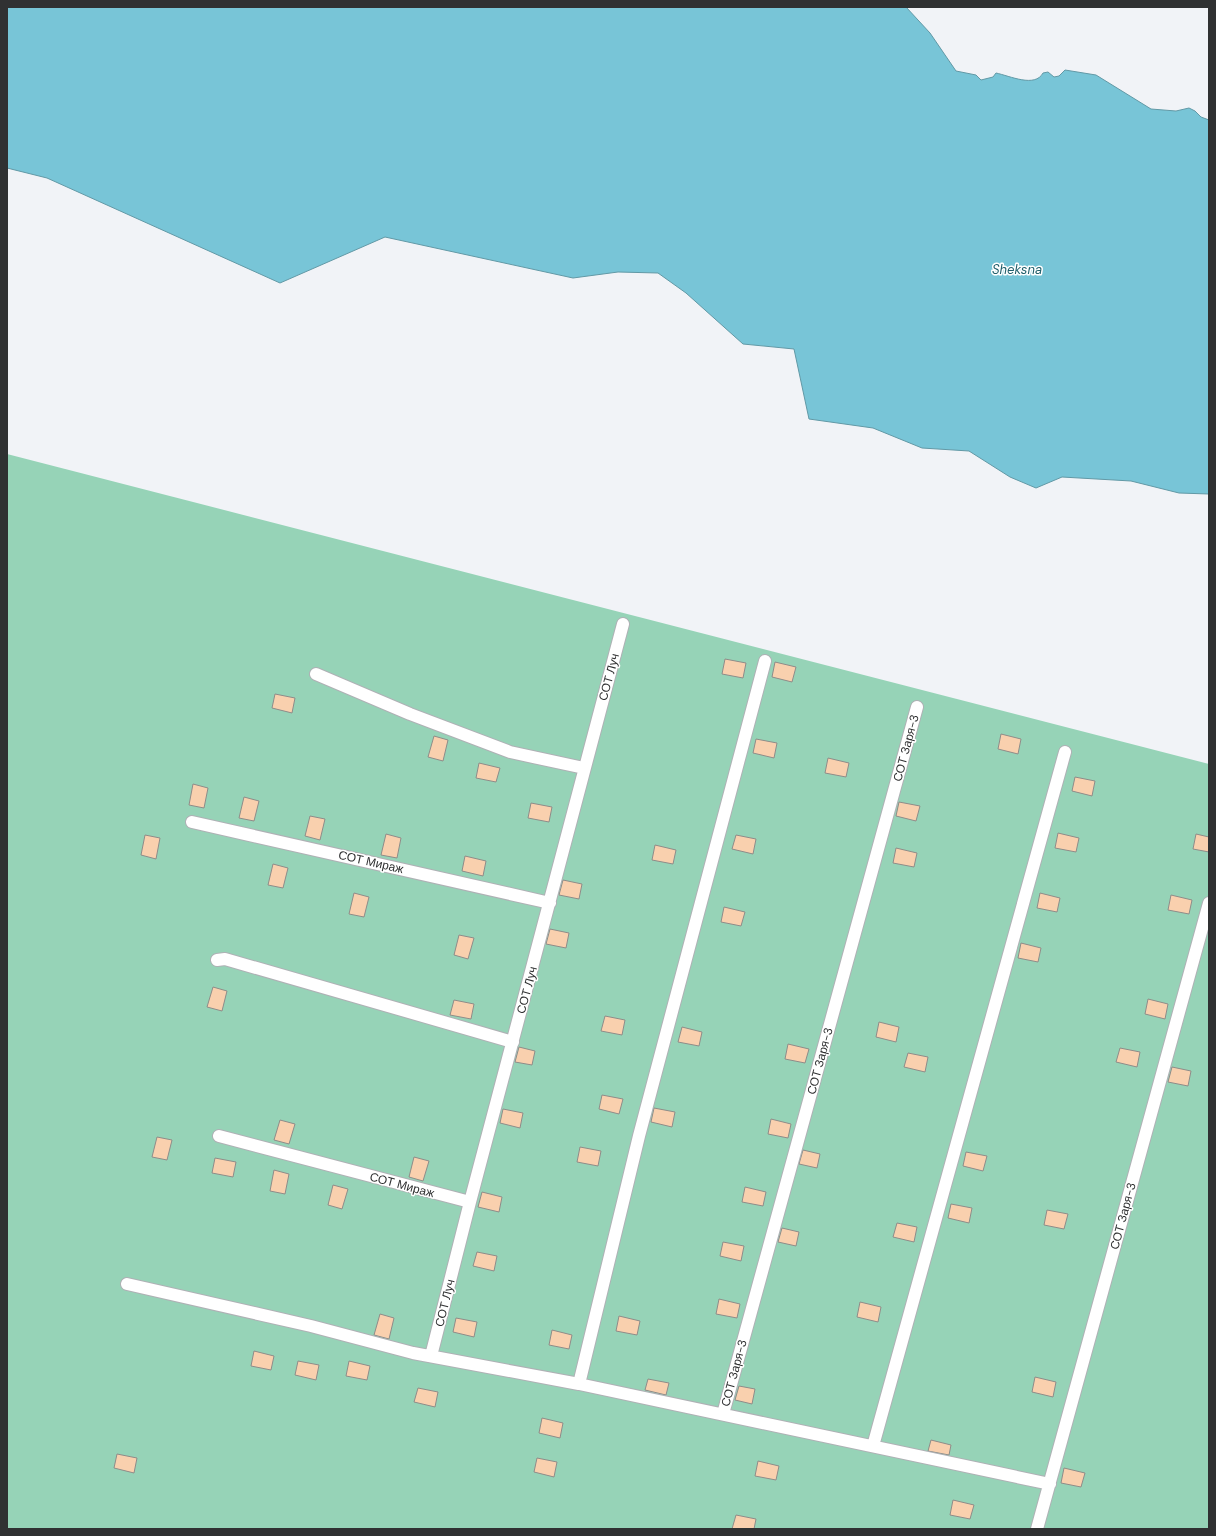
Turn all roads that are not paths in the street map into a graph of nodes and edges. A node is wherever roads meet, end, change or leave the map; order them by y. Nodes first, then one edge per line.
1 (623, 624) dead end
2 (764, 661) dead end
3 (316, 674) dead end
4 (917, 707) dead end
5 (1065, 752) dead end
6 (584, 768) junction
7 (192, 822) dead end
8 (550, 903) junction
9 (1209, 903) edge
10 (216, 960) dead end
11 (513, 1042) junction
12 (219, 1136) dead end
13 (470, 1202) junction
14 (127, 1284) dead end
15 (431, 1356) junction
16 (579, 1384) junction
17 (723, 1414) junction
18 (873, 1446) junction
19 (1050, 1484) junction
20 (1038, 1529) edge

1 - 6 street, СОТ Луч
2 - 16 street
3 - 6 street
4 - 17 street, СОТ Заря-3
5 - 18 street
6 - 8 street, СОТ Луч
7 - 8 street, СОТ Мираж
8 - 11 street, СОТ Луч
9 - 19 street, СОТ Заря-3
10 - 11 street
11 - 13 street, СОТ Луч
12 - 13 street, СОТ Мираж
13 - 15 street, СОТ Луч
14 - 15 street
15 - 16 street
16 - 17 street
17 - 18 street
18 - 19 street
19 - 20 street, СОТ Заря-3

